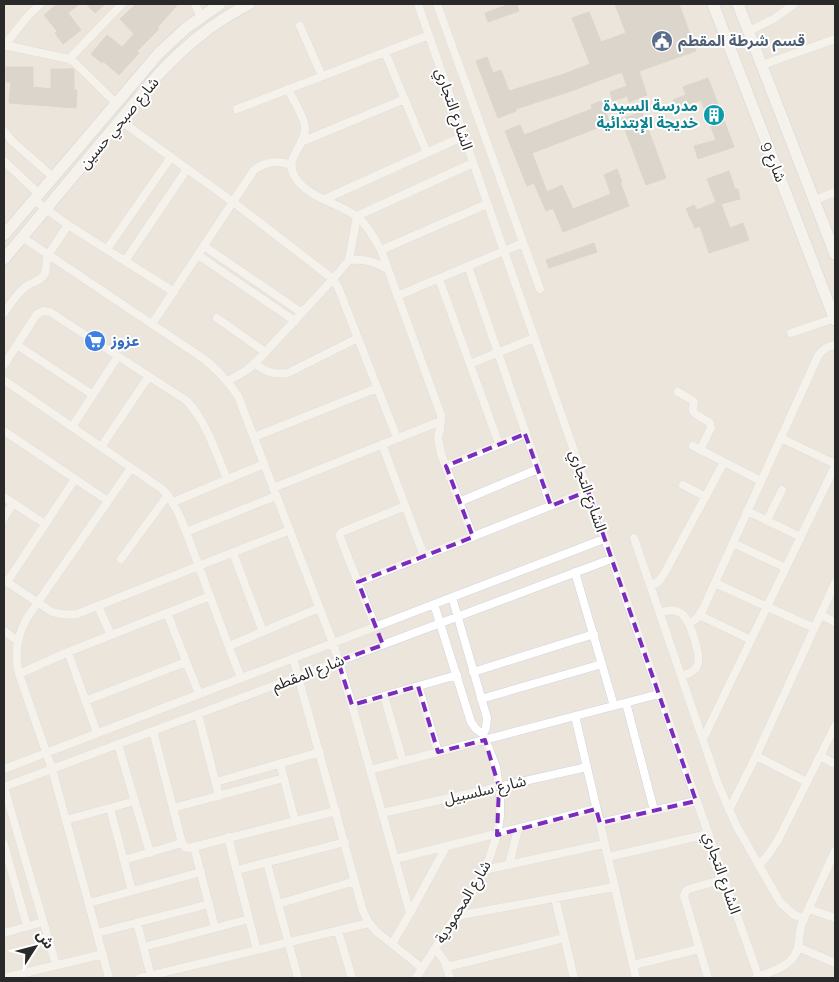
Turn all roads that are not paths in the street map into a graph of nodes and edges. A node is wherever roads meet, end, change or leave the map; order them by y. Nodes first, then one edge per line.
1 (40, 4) edge
2 (122, 4) edge
3 (195, 4) edge
4 (220, 4) edge
5 (250, 4) edge
6 (418, 4) edge
7 (437, 4) edge
8 (713, 4) edge
9 (738, 4) edge
10 (794, 4) edge
11 (201, 16) junction
12 (300, 26) dead end
13 (749, 31) junction
14 (429, 35) junction
15 (835, 40) edge
16 (4, 46) edge
17 (385, 52) junction
18 (69, 59) junction
19 (762, 65) junction
20 (322, 76) junction
21 (288, 89) junction
22 (405, 99) junction
23 (117, 104) junction
24 (237, 109) dead end
25 (121, 121) junction
26 (4, 131) edge
27 (464, 136) junction
28 (12, 141) junction
29 (301, 142) junction
30 (4, 145) edge
31 (427, 153) junction
32 (171, 157) junction
33 (4, 161) edge
34 (473, 163) junction
35 (291, 164) junction
36 (187, 169) junction
37 (53, 178) junction
38 (835, 192) edge
39 (36, 197) junction
40 (325, 199) junction
41 (815, 200) junction
42 (233, 202) junction
43 (487, 204) junction
44 (46, 209) junction
45 (357, 216) junction
46 (68, 225) junction
47 (4, 235) edge
48 (22, 237) junction
49 (523, 243) junction
50 (204, 246) junction
51 (106, 249) junction
52 (381, 250) junction
53 (504, 251) junction
54 (835, 254) edge
55 (48, 255) junction
56 (198, 255) junction
57 (4, 259) edge
58 (349, 260) junction
59 (125, 261) junction
60 (468, 266) junction
61 (387, 269) junction
62 (333, 279) junction
63 (439, 279) junction
64 (540, 290) dead end
65 (174, 292) junction
66 (397, 296) junction
67 (4, 313) edge
68 (302, 313) junction
69 (217, 318) dead end
70 (835, 319) edge
71 (295, 321) junction
72 (152, 324) junction
73 (791, 333) dead end
74 (358, 338) junction
75 (534, 338) junction
76 (17, 345) junction
77 (835, 345) edge
78 (266, 352) junction
79 (498, 353) junction
80 (118, 356) junction
81 (255, 363) junction
82 (4, 364) edge
83 (470, 364) junction
84 (148, 376) junction
85 (4, 380) edge
86 (228, 381) junction
87 (377, 388) junction
88 (678, 392) dead end
89 (93, 395) junction
90 (441, 421) junction
91 (72, 427) junction
92 (4, 431) edge
93 (525, 434) junction
94 (254, 437) junction
95 (397, 438) junction
96 (781, 438) junction
97 (382, 444) junction
98 (499, 444) junction
99 (101, 447) junction
100 (724, 462) junction
101 (264, 464) junction
102 (835, 465) edge
103 (446, 466) junction
104 (131, 468) junction
105 (538, 469) junction
106 (75, 479) junction
107 (227, 479) junction
108 (761, 480) junction
109 (683, 485) dead end
110 (273, 488) junction
111 (782, 490) dead end
112 (588, 491) junction
113 (168, 495) junction
114 (276, 496) junction
115 (4, 497) edge
116 (706, 497) junction
117 (108, 501) junction
118 (173, 502) junction
119 (459, 502) junction
120 (13, 503) junction
121 (405, 506) junction
122 (550, 506) junction
123 (748, 510) junction
124 (4, 518) edge
125 (767, 520) junction
126 (45, 524) junction
127 (290, 530) junction
128 (186, 532) junction
129 (473, 537) junction
130 (801, 537) junction
131 (634, 538) dead end
132 (604, 539) junction
133 (733, 543) junction
134 (233, 553) junction
135 (424, 556) junction
136 (121, 559) dead end
137 (611, 559) junction
138 (199, 567) junction
139 (786, 568) junction
140 (575, 572) junction
141 (5, 581) edge
142 (358, 582) junction
143 (714, 583) junction
144 (835, 583) edge
145 (651, 586) junction
146 (210, 596) junction
147 (452, 597) junction
148 (38, 603) junction
149 (434, 604) junction
150 (98, 606) junction
151 (767, 606) junction
152 (319, 608) junction
153 (660, 612) junction
154 (167, 613) junction
155 (699, 615) junction
156 (821, 615) junction
157 (457, 617) junction
158 (835, 622) edge
159 (440, 623) junction
160 (689, 624) junction
161 (375, 626) junction
162 (814, 628) junction
163 (4, 631) edge
164 (263, 632) junction
165 (594, 634) junction
166 (111, 635) junction
167 (751, 640) junction
168 (18, 641) junction
169 (333, 643) junction
170 (229, 646) junction
171 (68, 652) junction
172 (293, 658) junction
173 (338, 661) junction
174 (186, 662) junction
175 (602, 664) junction
176 (473, 672) junction
177 (19, 674) junction
178 (298, 676) junction
179 (456, 676) junction
180 (681, 676) junction
181 (241, 678) junction
182 (418, 686) junction
183 (199, 694) junction
184 (659, 694) junction
185 (384, 696) junction
186 (481, 699) junction
187 (86, 701) junction
188 (626, 702) junction
189 (352, 705) junction
190 (614, 706) junction
191 (198, 714) junction
192 (575, 716) junction
193 (835, 726) edge
194 (153, 731) junction
195 (97, 733) junction
196 (484, 737) junction
197 (703, 739) junction
198 (118, 744) junction
199 (320, 752) junction
200 (438, 752) junction
201 (46, 753) junction
202 (756, 756) junction
203 (820, 756) junction
204 (404, 762) junction
205 (280, 763) junction
206 (835, 764) edge
207 (587, 767) junction
208 (4, 769) edge
209 (52, 769) junction
210 (370, 770) junction
211 (284, 778) junction
212 (216, 782) junction
213 (807, 782) junction
214 (4, 787) edge
215 (499, 787) junction
216 (219, 796) junction
217 (135, 801) junction
218 (696, 801) junction
219 (110, 808) junction
220 (173, 808) junction
221 (596, 809) junction
222 (654, 810) junction
223 (729, 810) junction
224 (336, 811) junction
225 (382, 813) junction
226 (66, 820) junction
227 (295, 821) junction
228 (600, 822) junction
229 (518, 829) junction
230 (708, 834) junction
231 (497, 835) junction
232 (228, 837) junction
233 (344, 842) junction
234 (182, 843) junction
235 (4, 844) edge
236 (604, 844) junction
237 (194, 847) junction
238 (446, 847) junction
239 (835, 851) edge
240 (150, 853) junction
241 (608, 857) junction
242 (124, 860) junction
243 (395, 860) junction
244 (267, 862) junction
245 (509, 865) junction
246 (759, 865) junction
247 (237, 870) junction
248 (484, 870) junction
249 (826, 871) junction
250 (200, 872) junction
251 (835, 875) edge
252 (724, 879) junction
253 (355, 881) junction
254 (614, 887) junction
255 (132, 891) junction
256 (555, 898) junction
257 (88, 903) junction
258 (209, 904) junction
259 (278, 904) junction
260 (809, 909) junction
261 (410, 913) junction
262 (456, 916) junction
263 (835, 918) edge
264 (249, 919) junction
265 (804, 919) junction
266 (43, 922) junction
267 (136, 923) junction
268 (369, 923) junction
269 (27, 926) junction
270 (215, 928) junction
271 (338, 931) junction
272 (4, 933) edge
273 (97, 933) junction
274 (564, 938) junction
275 (288, 943) junction
276 (392, 944) junction
277 (143, 947) junction
278 (798, 947) junction
279 (435, 948) junction
280 (699, 949) junction
281 (257, 950) junction
282 (103, 954) junction
283 (835, 963) edge
284 (633, 965) junction
285 (56, 966) junction
286 (447, 967) junction
287 (422, 968) junction
288 (168, 975) edge
289 (151, 976) junction
290 (4, 978) edge
291 (109, 978) edge
292 (140, 978) edge
293 (298, 978) edge
294 (352, 978) edge
295 (416, 978) edge
296 (450, 978) edge
297 (574, 978) edge
298 (636, 978) edge
299 (708, 978) edge
300 (758, 978) edge

1 - 16 street
2 - 18 street
3 - 11 street
4 - 11 street, شارع صبحي حسين
5 - 25 street, شارع صبحي حسين
6 - 14 street, الشارع التجاري
7 - 49 street, الشارع التجاري
8 - 70 street, شارع 9
9 - 13 street, شارع 9
10 - 13 street
11 - 23 street, شارع صبحي حسين
12 - 20 street
13 - 19 street, شارع 9
14 - 17 street
14 - 27 street, الشارع التجاري
15 - 19 street
16 - 18 street
17 - 20 street
17 - 22 street
18 - 23 street
19 - 41 street, شارع 9
20 - 21 street
21 - 24 street
21 - 29 street
22 - 29 street
22 - 31 street
23 - 37 street, شارع صبحي حسين
25 - 32 street
25 - 44 street, شارع صبحي حسين
26 - 28 street
27 - 31 street
27 - 34 street, الشارع التجاري
28 - 30 street
28 - 37 street
29 - 35 street
31 - 40 street
32 - 36 street
32 - 51 street
33 - 39 street
34 - 43 street, الشارع التجاري
34 - 45 street
35 - 40 street
35 - 42 street
36 - 42 street
36 - 59 street
37 - 39 street, شارع صبحي حسين
38 - 41 street
39 - 44 street
39 - 47 street, شارع صبحي حسين
40 - 45 street
41 - 54 street, شارع 9
42 - 50 street
42 - 62 street
43 - 52 street
43 - 53 street, الشارع التجاري
44 - 46 street
44 - 48 street, شارع صبحي حسين
45 - 52 street
45 - 58 street
46 - 51 street
46 - 55 street
48 - 55 street
48 - 57 street, شارع صبحي حسين
49 - 53 street
49 - 64 street, الشارع التجاري
50 - 56 street
50 - 68 street
51 - 59 street
52 - 61 street
53 - 60 street
53 - 75 street, الشارع التجاري
55 - 67 street
55 - 72 street
56 - 65 street
56 - 71 street
58 - 61 street
58 - 62 street
59 - 65 street
60 - 63 street
60 - 79 street
61 - 66 street
62 - 68 street
62 - 74 street
63 - 66 street
63 - 83 street
65 - 72 street
66 - 90 street
68 - 71 street
69 - 78 street
70 - 73 street
71 - 78 street
72 - 86 street
74 - 81 street
74 - 87 street
75 - 79 street
75 - 112 street, الشارع التجاري
76 - 80 street
76 - 82 street
76 - 89 street
77 - 96 street
78 - 81 street
79 - 83 street
79 - 93 street
80 - 84 street
80 - 89 street
81 - 86 street
83 - 98 street
84 - 99 street
84 - 107 street
85 - 91 street
86 - 94 street
87 - 94 street
87 - 95 street
88 - 100 street
89 - 91 street
90 - 95 street
90 - 103 street
91 - 99 street
92 - 106 street
93 - 98 street
93 - 105 street
94 - 101 street
95 - 97 street
96 - 102 street
96 - 108 street
97 - 110 street
97 - 121 street
98 - 103 street
99 - 104 street
100 - 108 street
100 - 116 street
101 - 107 street
101 - 110 street
102 - 130 street
103 - 119 street
104 - 113 street
104 - 117 street
105 - 119 street
105 - 122 street
106 - 117 street
106 - 126 street
107 - 118 street
108 - 123 street
109 - 116 street
110 - 114 street
111 - 125 street
112 - 122 street
112 - 132 street, الشارع التجاري
113 - 118 street
113 - 136 street
114 - 127 street
114 - 128 street
115 - 120 street
116 - 145 street
117 - 148 street
118 - 128 street
119 - 129 street
120 - 124 street
120 - 126 street
121 - 135 street
121 - 142 street
122 - 129 street
123 - 125 street
123 - 133 street
125 - 130 street
126 - 141 street
127 - 134 street
127 - 152 street
128 - 138 street
129 - 135 street
130 - 139 street
131 - 145 street, الشارع التجاري
132 - 137 street, الشارع التجاري
132 - 147 street, شارع المقطم
133 - 139 street
133 - 143 street
134 - 138 street
134 - 164 street
135 - 142 street
137 - 140 street, شارع المقطم
137 - 184 street, الشارع التجاري
138 - 146 street
138 - 150 street
139 - 151 street
140 - 157 street, شارع المقطم
140 - 165 street
141 - 148 street
142 - 161 street
143 - 151 street
143 - 155 street
144 - 156 street
145 - 153 street, الشارع التجاري
146 - 154 street
146 - 170 street
147 - 149 street, شارع المقطم
147 - 157 street
148 - 150 street
148 - 168 street
149 - 159 street
149 - 161 street, شارع المقطم
150 - 166 street
151 - 162 street
151 - 167 street
152 - 164 street
152 - 169 street
153 - 160 street
153 - 180 street, الشارع التجاري
154 - 166 street
154 - 174 street
155 - 160 street
155 - 167 street
156 - 158 street
156 - 162 street
157 - 159 street, شارع المقطم
157 - 176 street
159 - 173 street, شارع المقطم
159 - 179 street
160 - 180 street
161 - 169 street, شارع المقطم
162 - 202 street
163 - 168 street
164 - 170 street
165 - 175 street
165 - 176 street
166 - 171 street
167 - 197 street
168 - 177 street
169 - 172 street, شارع المقطم
169 - 173 street
170 - 181 street
171 - 177 street
171 - 187 street
172 - 178 street
172 - 181 street, شارع المقطم
173 - 178 street, شارع المقطم
173 - 189 street
174 - 183 street
174 - 187 street
175 - 186 street
175 - 190 street
176 - 186 street
177 - 201 street
178 - 191 street, شارع المقطم
178 - 199 street
179 - 182 street
179 - 196 street
180 - 197 street, الشارع التجاري
181 - 183 street, شارع المقطم
182 - 185 street
182 - 200 street
183 - 195 street, شارع المقطم
184 - 188 street
184 - 218 street, الشارع التجاري
185 - 189 street
185 - 204 street
186 - 196 street
187 - 195 street
188 - 190 street
188 - 222 street
189 - 210 street
190 - 192 street
191 - 194 street, شارع المقطم
191 - 212 street
192 - 196 street
192 - 207 street
193 - 203 street
194 - 198 street, شارع المقطم
194 - 220 street
195 - 201 street, شارع المقطم
196 - 200 street
196 - 215 street, شارع المحمودية
197 - 223 street, الشارع التجاري
198 - 209 street, شارع المقطم
198 - 217 street
199 - 205 street
199 - 224 street
200 - 204 street
201 - 208 street, شارع المقطم
201 - 209 street
202 - 213 street
202 - 223 street
203 - 206 street
203 - 213 street
204 - 210 street
205 - 211 street
205 - 212 street
207 - 215 street, شارع سلسبيل
207 - 221 street
209 - 214 street, شارع المقطم
209 - 226 street
210 - 225 street
211 - 216 street
211 - 227 street
212 - 216 street
213 - 246 street
214 - 266 street
215 - 225 street, شارع سلسبيل
215 - 231 street, شارع المحمودية
216 - 220 street
217 - 219 street
217 - 240 street
218 - 222 street
218 - 230 street, الشارع التجاري
219 - 226 street
219 - 242 street
220 - 234 street
221 - 228 street
221 - 229 street
222 - 228 street
223 - 246 street, الشارع التجاري
224 - 227 street
224 - 233 street
225 - 243 street
226 - 257 street
227 - 232 street
228 - 236 street
229 - 231 street
229 - 245 street
230 - 241 street
230 - 252 street, الشارع التجاري
231 - 238 street
231 - 248 street, شارع المحمودية
232 - 237 street
232 - 247 street
233 - 244 street
233 - 253 street
234 - 237 street
234 - 240 street
235 - 269 street
236 - 241 street
236 - 245 street
237 - 250 street
238 - 243 street
238 - 261 street
239 - 249 street
240 - 242 street
241 - 254 street
242 - 255 street
243 - 261 street
244 - 247 street
244 - 259 street
245 - 248 street
246 - 265 street, الشارع التجاري
247 - 264 street
248 - 262 street, شارع المحمودية
249 - 251 street
249 - 260 street
250 - 255 street
250 - 258 street
252 - 280 street
252 - 300 street, الشارع التجاري
253 - 259 street
253 - 268 street
254 - 256 street
254 - 284 street
255 - 257 street
256 - 262 street
256 - 274 street
257 - 273 street
258 - 267 street
258 - 270 street
259 - 275 street
260 - 263 street
260 - 265 street
261 - 276 street
262 - 279 street, شارع المحمودية
264 - 270 street
264 - 281 street
265 - 278 street
266 - 269 street
266 - 285 street
267 - 273 street
267 - 277 street
268 - 271 street
268 - 276 street
269 - 272 street
270 - 277 street
271 - 275 street
271 - 294 street
273 - 282 street
274 - 286 street
274 - 297 street
275 - 281 street
275 - 293 street
276 - 287 street
277 - 289 street
278 - 283 street
278 - 300 street
279 - 286 street
279 - 287 street, شارع المحمودية
280 - 284 street
280 - 299 street
281 - 288 street
282 - 285 street
282 - 291 street
284 - 298 street
285 - 290 street
286 - 296 street
287 - 295 street, شارع المحمودية
288 - 289 street
289 - 292 street

